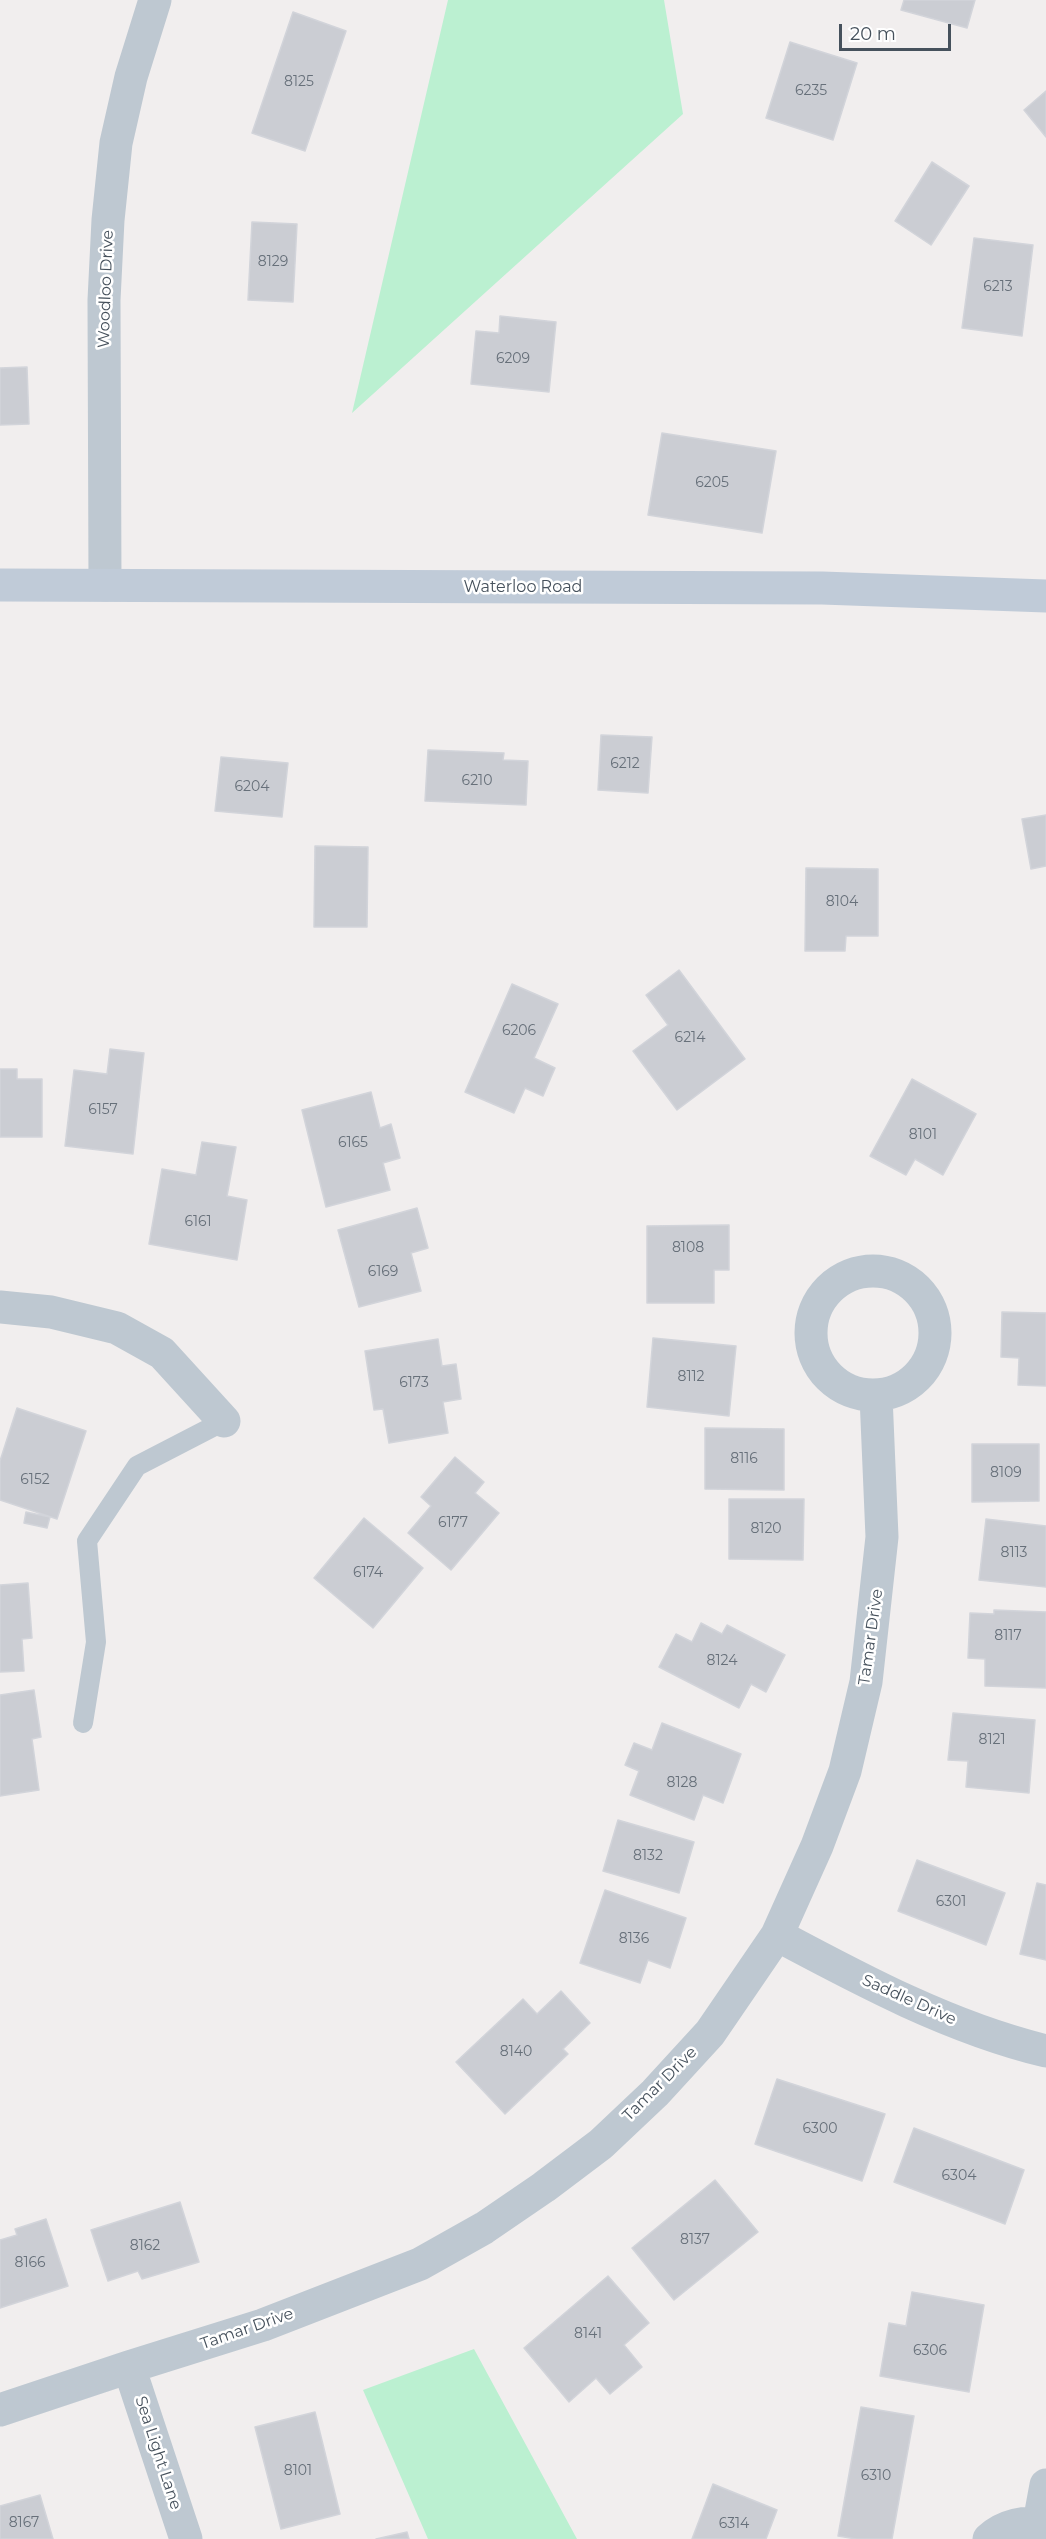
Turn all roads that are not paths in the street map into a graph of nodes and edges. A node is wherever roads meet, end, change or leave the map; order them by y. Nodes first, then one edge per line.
1 (155, 0) edge
2 (0, 585) edge
3 (105, 585) junction
4 (1046, 596) edge
5 (0, 1307) edge
6 (876, 1396) dead end
7 (224, 1421) joint
8 (83, 1723) dead end
9 (777, 1935) junction
10 (1046, 2051) edge
11 (129, 2367) junction
12 (0, 2410) edge
13 (1046, 2485) edge
14 (1042, 2525) edge
15 (186, 2539) edge
16 (988, 2539) edge

1 - 3 street, Woodloo Drive
2 - 3 main road, Waterloo Road
3 - 4 main road, Waterloo Road
5 - 7 street
6 - 9 street, Tamar Drive
7 - 8 lane
9 - 10 street, Saddle Drive
9 - 11 street, Tamar Drive
11 - 12 street, Tamar Drive
11 - 15 street, Sea Light Lane
13 - 14 street
14 - 16 street

